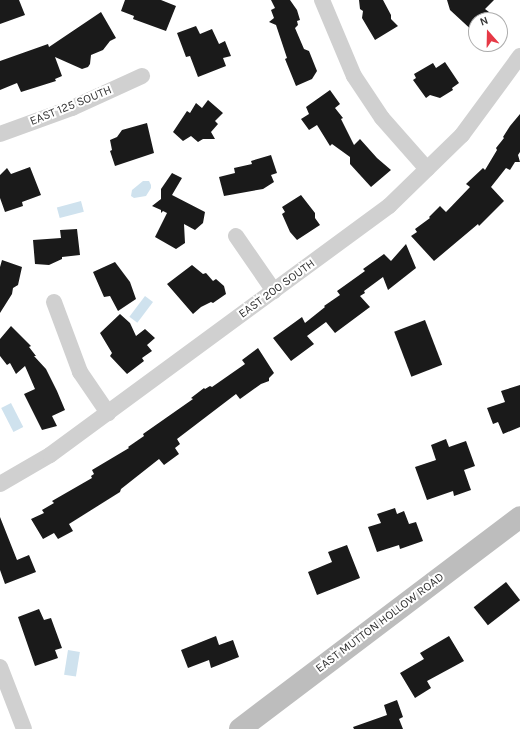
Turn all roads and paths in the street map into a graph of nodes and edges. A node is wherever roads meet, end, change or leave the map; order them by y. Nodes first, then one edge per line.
1 (322, 0) edge
2 (520, 56) edge
3 (142, 76) dead end
4 (0, 134) edge
5 (427, 169) junction
6 (236, 236) dead end
7 (274, 291) junction
8 (54, 302) dead end
9 (108, 413) junction
10 (0, 484) edge
11 (520, 517) edge
12 (0, 667) edge
13 (24, 729) edge
14 (240, 729) edge

1 - 5 street
2 - 5 street, EAST 200 SOUTH
3 - 4 street, EAST 125 SOUTH
5 - 7 street, EAST 200 SOUTH
6 - 7 street
7 - 9 street, EAST 200 SOUTH
8 - 9 street
9 - 10 street, EAST 200 SOUTH
11 - 14 street, EAST MUTTON HOLLOW ROAD
12 - 13 street

